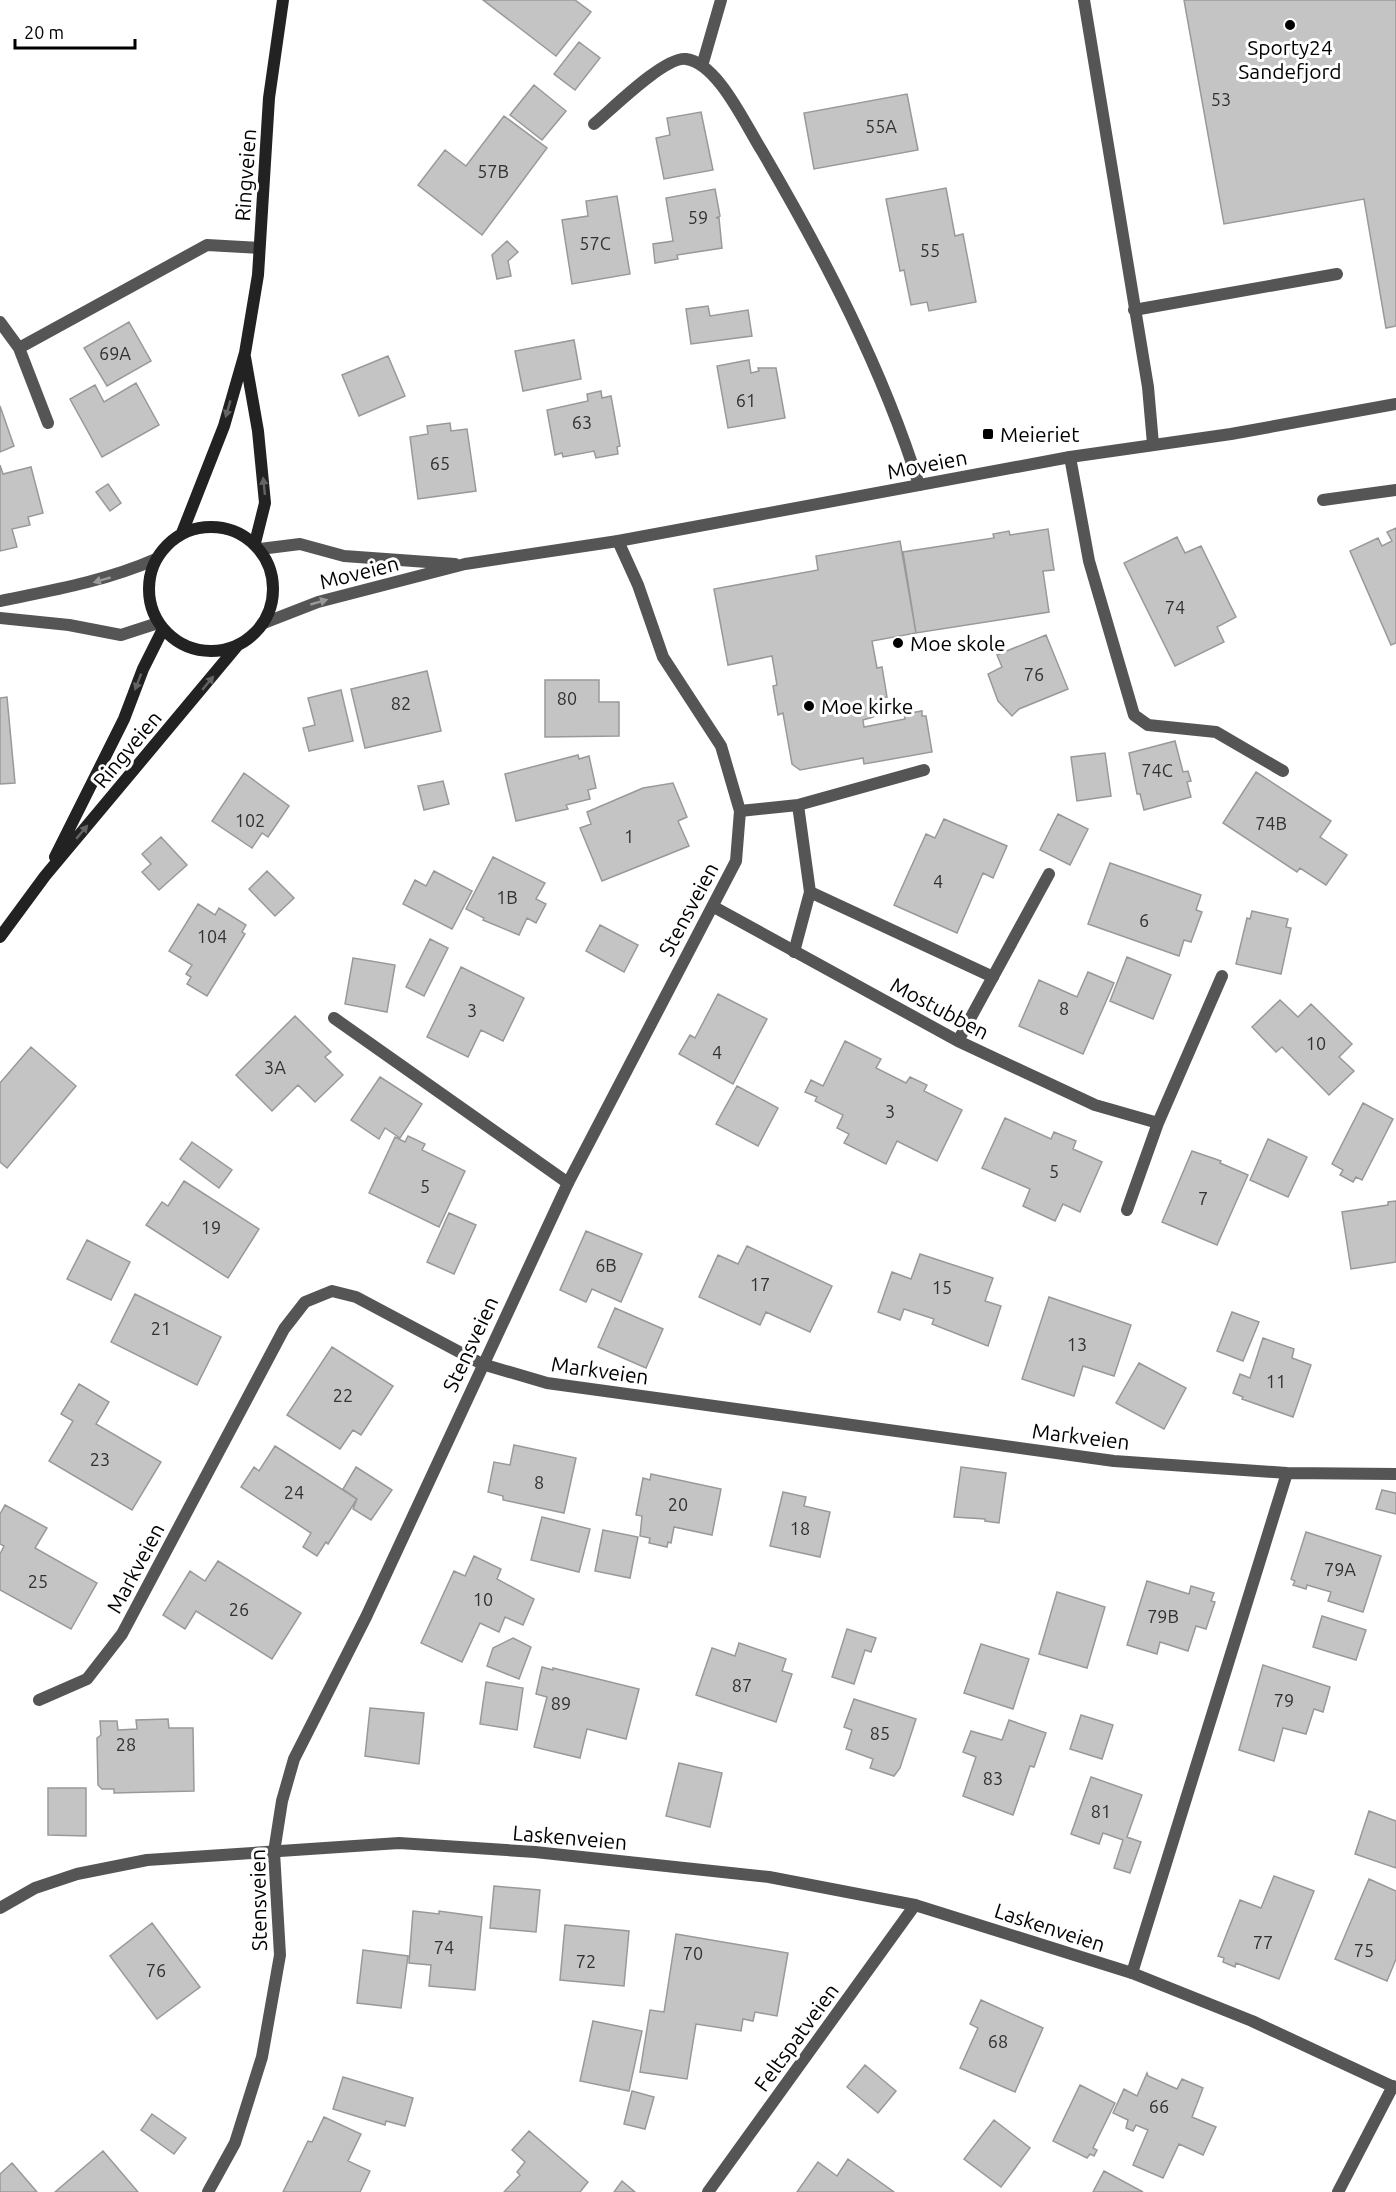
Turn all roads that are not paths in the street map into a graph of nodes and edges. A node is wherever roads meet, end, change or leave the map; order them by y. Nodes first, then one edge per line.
1 (283, 0) edge
2 (721, 0) edge
3 (1084, 0) edge
4 (702, 66) junction
5 (594, 124) dead end
6 (259, 248) junction
7 (1337, 274) dead end
8 (1134, 310) junction
9 (0, 322) edge
10 (19, 348) junction
11 (244, 353) junction
12 (1396, 404) edge
13 (48, 423) dead end
14 (1153, 444) junction
15 (1070, 457) junction
16 (919, 485) junction
17 (1396, 490) edge
18 (1323, 500) dead end
19 (182, 533) junction
20 (618, 541) junction
21 (258, 546) junction
22 (156, 559) junction
23 (465, 564) junction
24 (0, 601) edge
25 (0, 618) edge
26 (264, 623) junction
27 (160, 626) junction
28 (238, 645) junction
29 (924, 770) dead end
30 (1283, 771) dead end
31 (798, 805) junction
32 (740, 811) junction
33 (1049, 874) dead end
34 (45, 876) junction
35 (810, 892) junction
36 (714, 907) junction
37 (0, 937) edge
38 (794, 952) junction
39 (1222, 976) dead end
40 (993, 977) junction
41 (334, 1017) dead end
42 (958, 1041) junction
43 (1158, 1123) junction
44 (568, 1183) junction
45 (1127, 1210) dead end
46 (482, 1364) junction
47 (1287, 1473) junction
48 (1396, 1474) edge
49 (39, 1700) dead end
50 (274, 1852) junction
51 (915, 1905) junction
52 (0, 1908) edge
53 (1132, 1973) junction
54 (1395, 2087) edge
55 (208, 2192) edge
56 (708, 2192) edge
57 (1338, 2192) edge

1 - 6 main road, Ringveien
2 - 4 street
3 - 8 street
4 - 5 street
4 - 16 street
6 - 10 street
6 - 11 main road, Ringveien
7 - 8 street
8 - 14 street
9 - 10 street
10 - 13 street
11 -> 19 main road, Ringveien
21 -> 11 main road, Ringveien
12 - 14 street, Moveien
14 - 15 street, Moveien
15 - 16 street, Moveien
15 - 30 street
16 - 20 street, Moveien
17 - 18 street
19 - 21 main road
19 - 22 main road
20 - 23 street, Moveien
20 - 32 street, Stensveien
21 - 23 street, Moveien
21 - 26 main road
22 -> 24 street
22 - 27 main road
26 -> 23 street, Moveien
25 - 27 street
26 - 28 main road
27 - 28 main road
27 -> 34 main road, Ringveien
34 -> 28 main road, Ringveien
29 - 31 street
31 - 32 street
31 - 35 street
32 - 36 street, Stensveien
33 - 40 street
34 - 37 main road, Ringveien
35 - 38 street
35 - 40 street
36 - 38 street, Mostubben
36 - 44 street, Stensveien
38 - 42 street, Mostubben
39 - 43 street
40 - 42 street
41 - 44 street
42 - 43 street, Mostubben
43 - 45 street
44 - 46 street, Stensveien
46 - 47 street, Markveien
46 - 49 street, Markveien
46 - 50 street, Stensveien
47 - 48 street, Markveien
47 - 53 street
50 - 51 street, Laskenveien
50 - 52 street, Laskenveien
50 - 55 street, Stensveien
51 - 53 street, Laskenveien
51 - 56 street, Feltspatveien
53 - 54 street, Laskenveien
54 - 57 street

